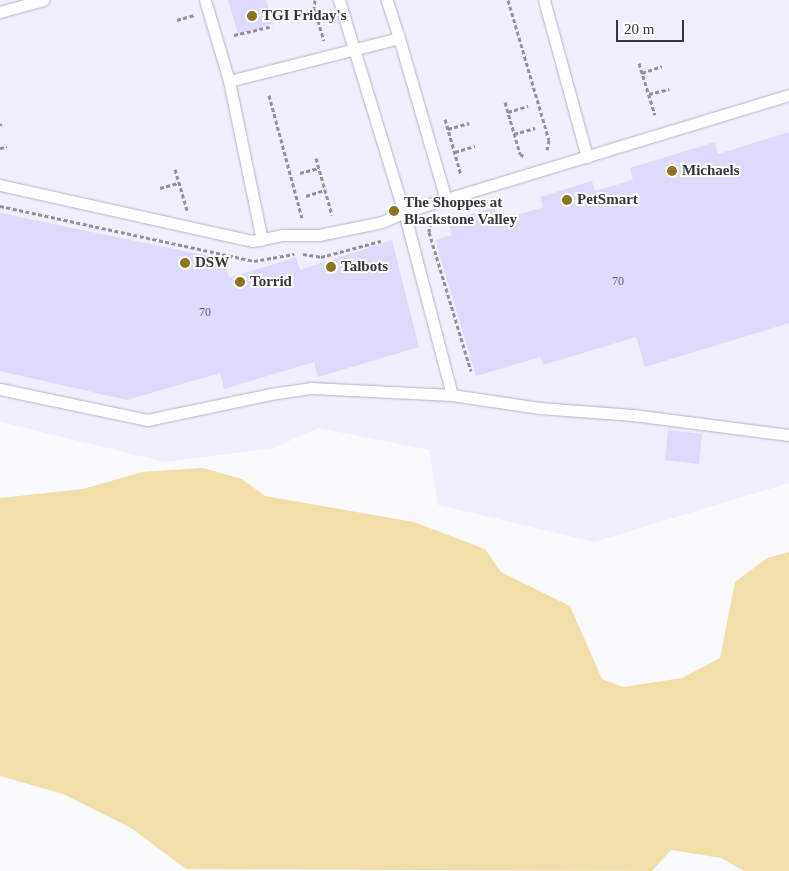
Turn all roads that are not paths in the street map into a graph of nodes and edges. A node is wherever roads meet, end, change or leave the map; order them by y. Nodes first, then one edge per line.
1 (43, 0) edge
2 (205, 0) edge
3 (340, 0) edge
4 (387, 0) edge
5 (544, 0) edge
6 (0, 12) edge
7 (399, 38) junction
8 (355, 51) junction
9 (229, 81) junction
10 (789, 95) edge
11 (587, 156) junction
12 (0, 185) edge
13 (446, 200) junction
14 (404, 212) junction
15 (262, 240) junction
16 (0, 389) edge
17 (452, 395) junction
18 (789, 435) edge

1 - 6 lane
2 - 9 lane
3 - 8 lane
4 - 7 lane
5 - 11 lane
7 - 8 lane
7 - 13 lane
8 - 9 lane
8 - 14 lane
9 - 15 lane
10 - 11 lane
11 - 13 lane
12 - 15 lane
13 - 14 lane
14 - 15 lane
14 - 17 lane
16 - 17 lane
17 - 18 lane

